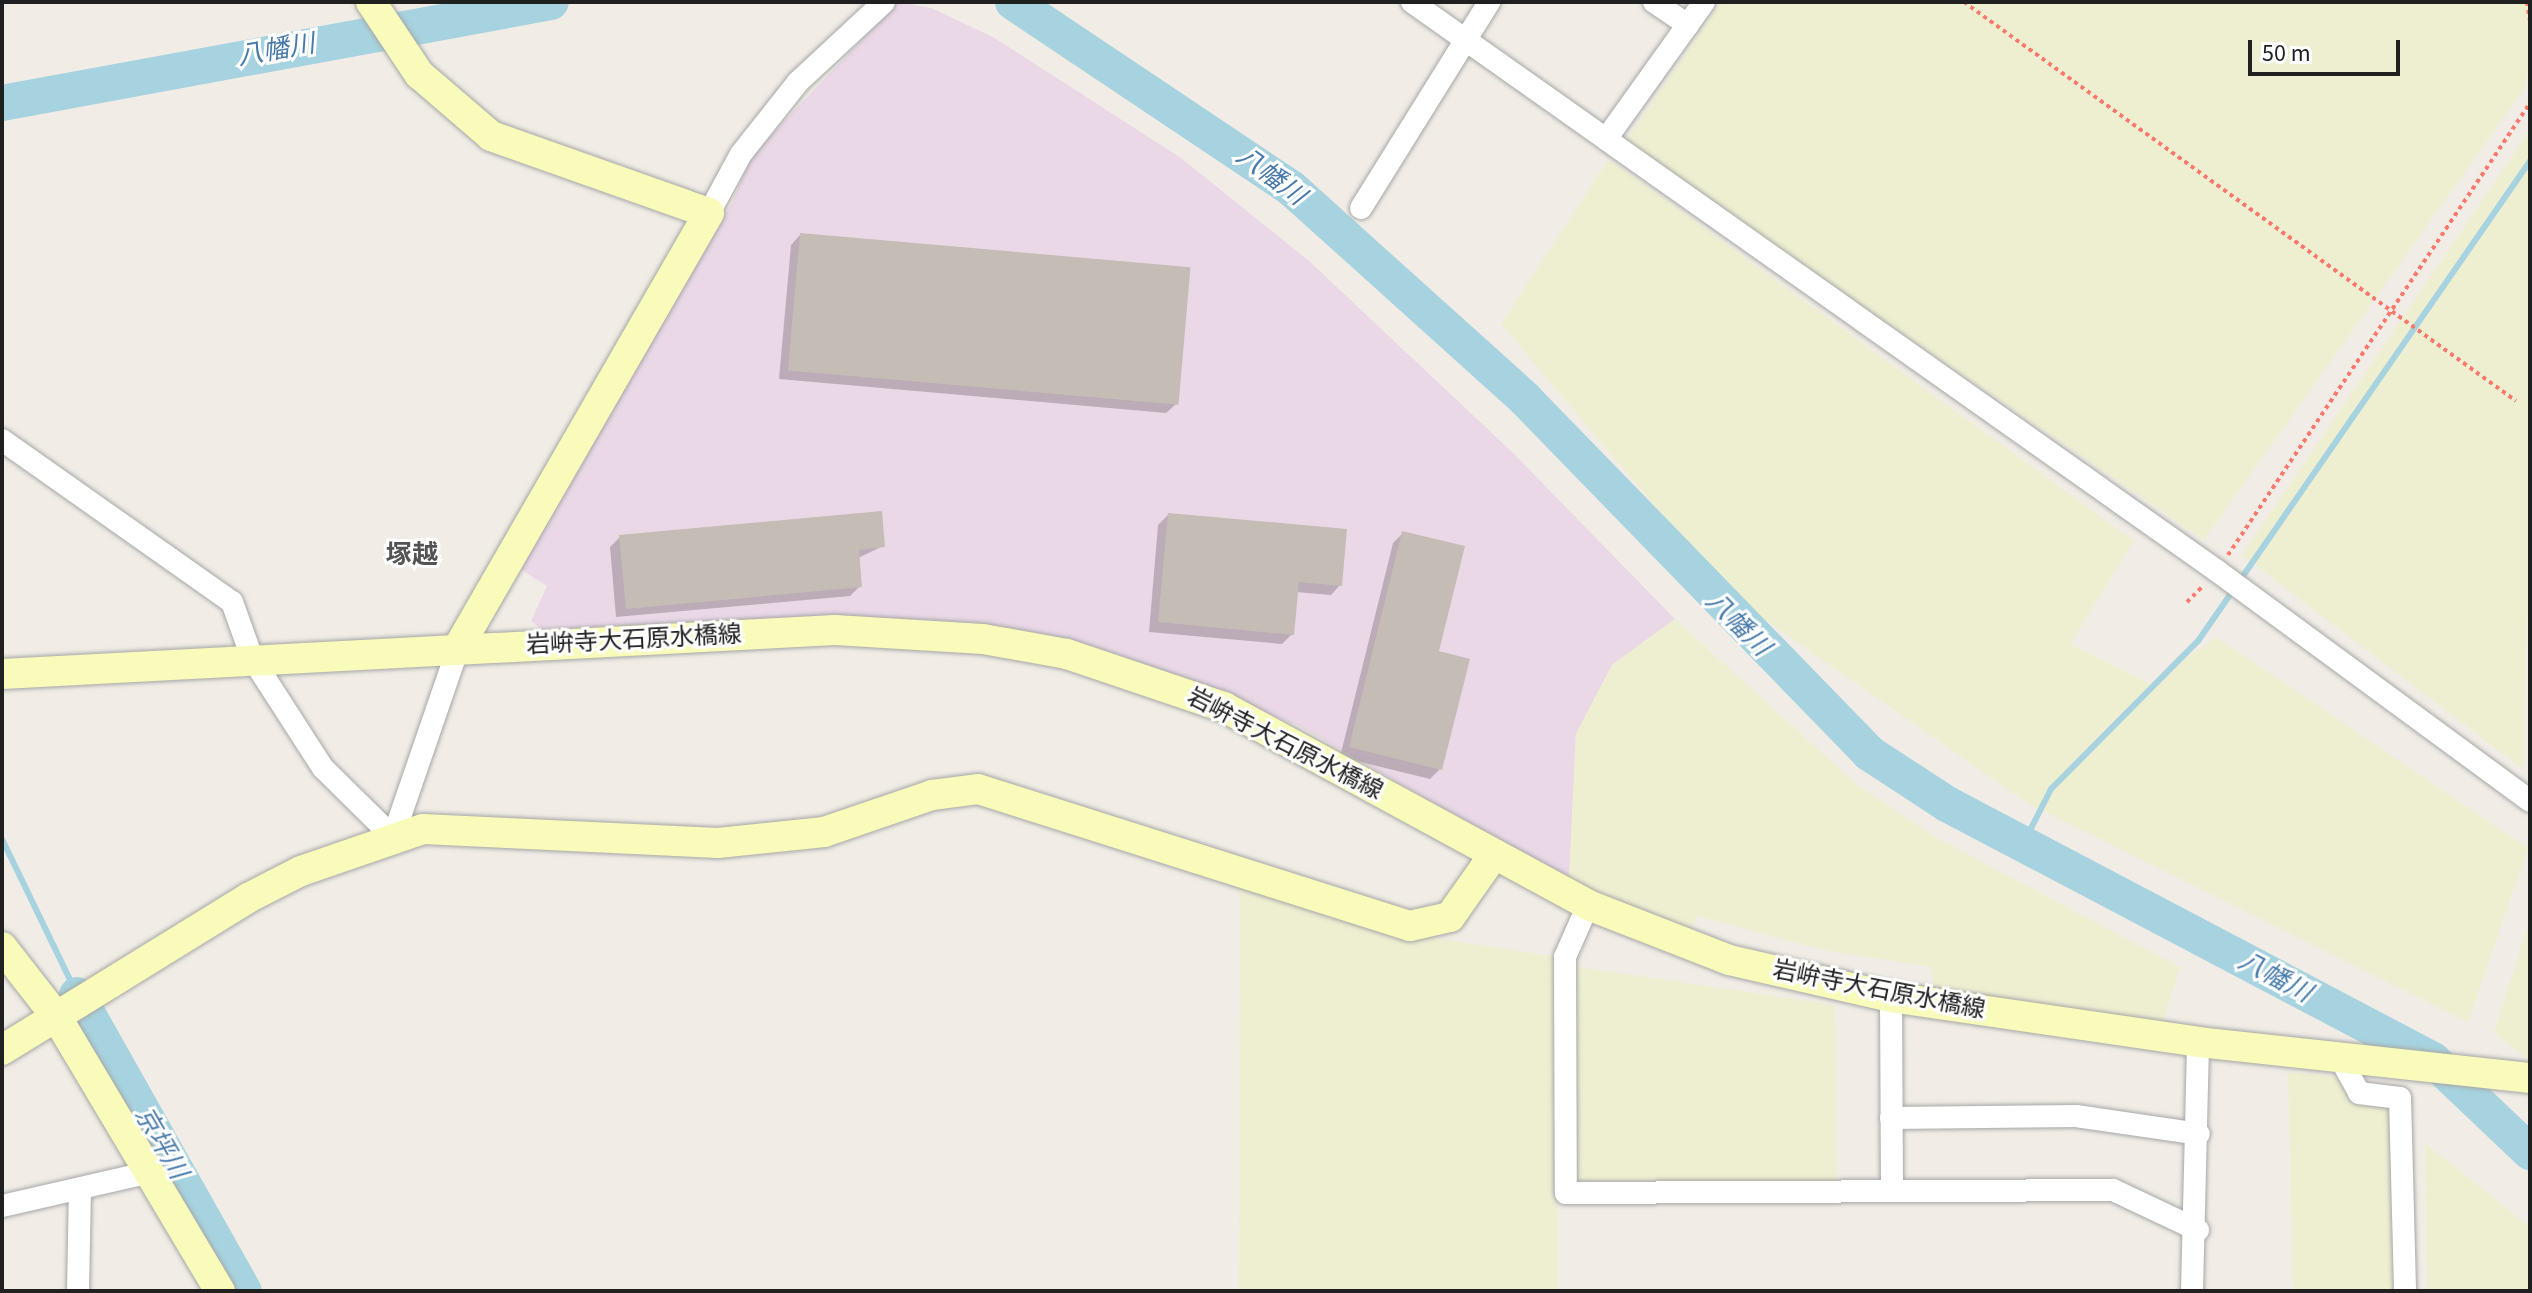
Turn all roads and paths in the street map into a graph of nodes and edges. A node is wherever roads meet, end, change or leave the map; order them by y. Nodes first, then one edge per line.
1 (884, 2) edge
2 (1412, 2) edge
3 (1489, 2) edge
4 (1654, 2) edge
5 (1704, 2) edge
6 (1964, 2) edge
7 (2527, 2) edge
8 (371, 3) edge
9 (2530, 22) edge
10 (1688, 25) junction
11 (1470, 43) junction
12 (2530, 103) edge
13 (1606, 139) junction
14 (1361, 208) dead end
15 (709, 213) junction
16 (2390, 311) junction
17 (2516, 401) dead end
18 (2, 440) edge
19 (2217, 571) junction
20 (458, 648) junction
21 (252, 658) junction
22 (2, 674) edge
23 (2530, 801) edge
24 (393, 837) junction
25 (1493, 856) junction
26 (1588, 905) junction
27 (2, 947) edge
28 (1891, 997) junction
29 (65, 1011) junction
30 (2198, 1042) junction
31 (2, 1050) edge
32 (2352, 1062) junction
33 (2520, 1077) edge
34 (1891, 1118) junction
35 (2199, 1134) junction
36 (146, 1173) junction
37 (1892, 1189) junction
38 (80, 1190) junction
39 (2, 1206) edge
40 (2198, 1230) junction
41 (78, 1291) edge
42 (220, 1291) edge
43 (2192, 1291) edge
44 (2405, 1291) edge

1 - 15 street
2 - 11 street
3 - 11 street
4 - 10 street
5 - 10 street
6 - 16 path
7 - 9 path
8 - 15 street
10 - 13 street
11 - 13 street
11 - 14 street
12 - 16 path
13 - 19 street
15 - 20 street
16 - 17 path
16 - 19 path
18 - 21 street
19 - 23 street
20 - 21 street, 岩峅寺大石原水橋線
20 - 24 street
20 - 25 street, 岩峅寺大石原水橋線
21 - 22 street, 岩峅寺大石原水橋線
21 - 24 street
24 - 25 street
24 - 29 street
25 - 26 street, 岩峅寺大石原水橋線
26 - 28 street, 岩峅寺大石原水橋線
26 - 37 street
27 - 29 street
28 - 30 street, 岩峅寺大石原水橋線
28 - 34 street
29 - 31 street
29 - 36 street
30 - 32 street, 岩峅寺大石原水橋線
30 - 35 street
32 - 33 street, 岩峅寺大石原水橋線
32 - 44 street
34 - 35 street
34 - 37 street
35 - 40 street
36 - 38 street
36 - 42 street
37 - 40 street
38 - 39 street
38 - 41 street
40 - 43 street

